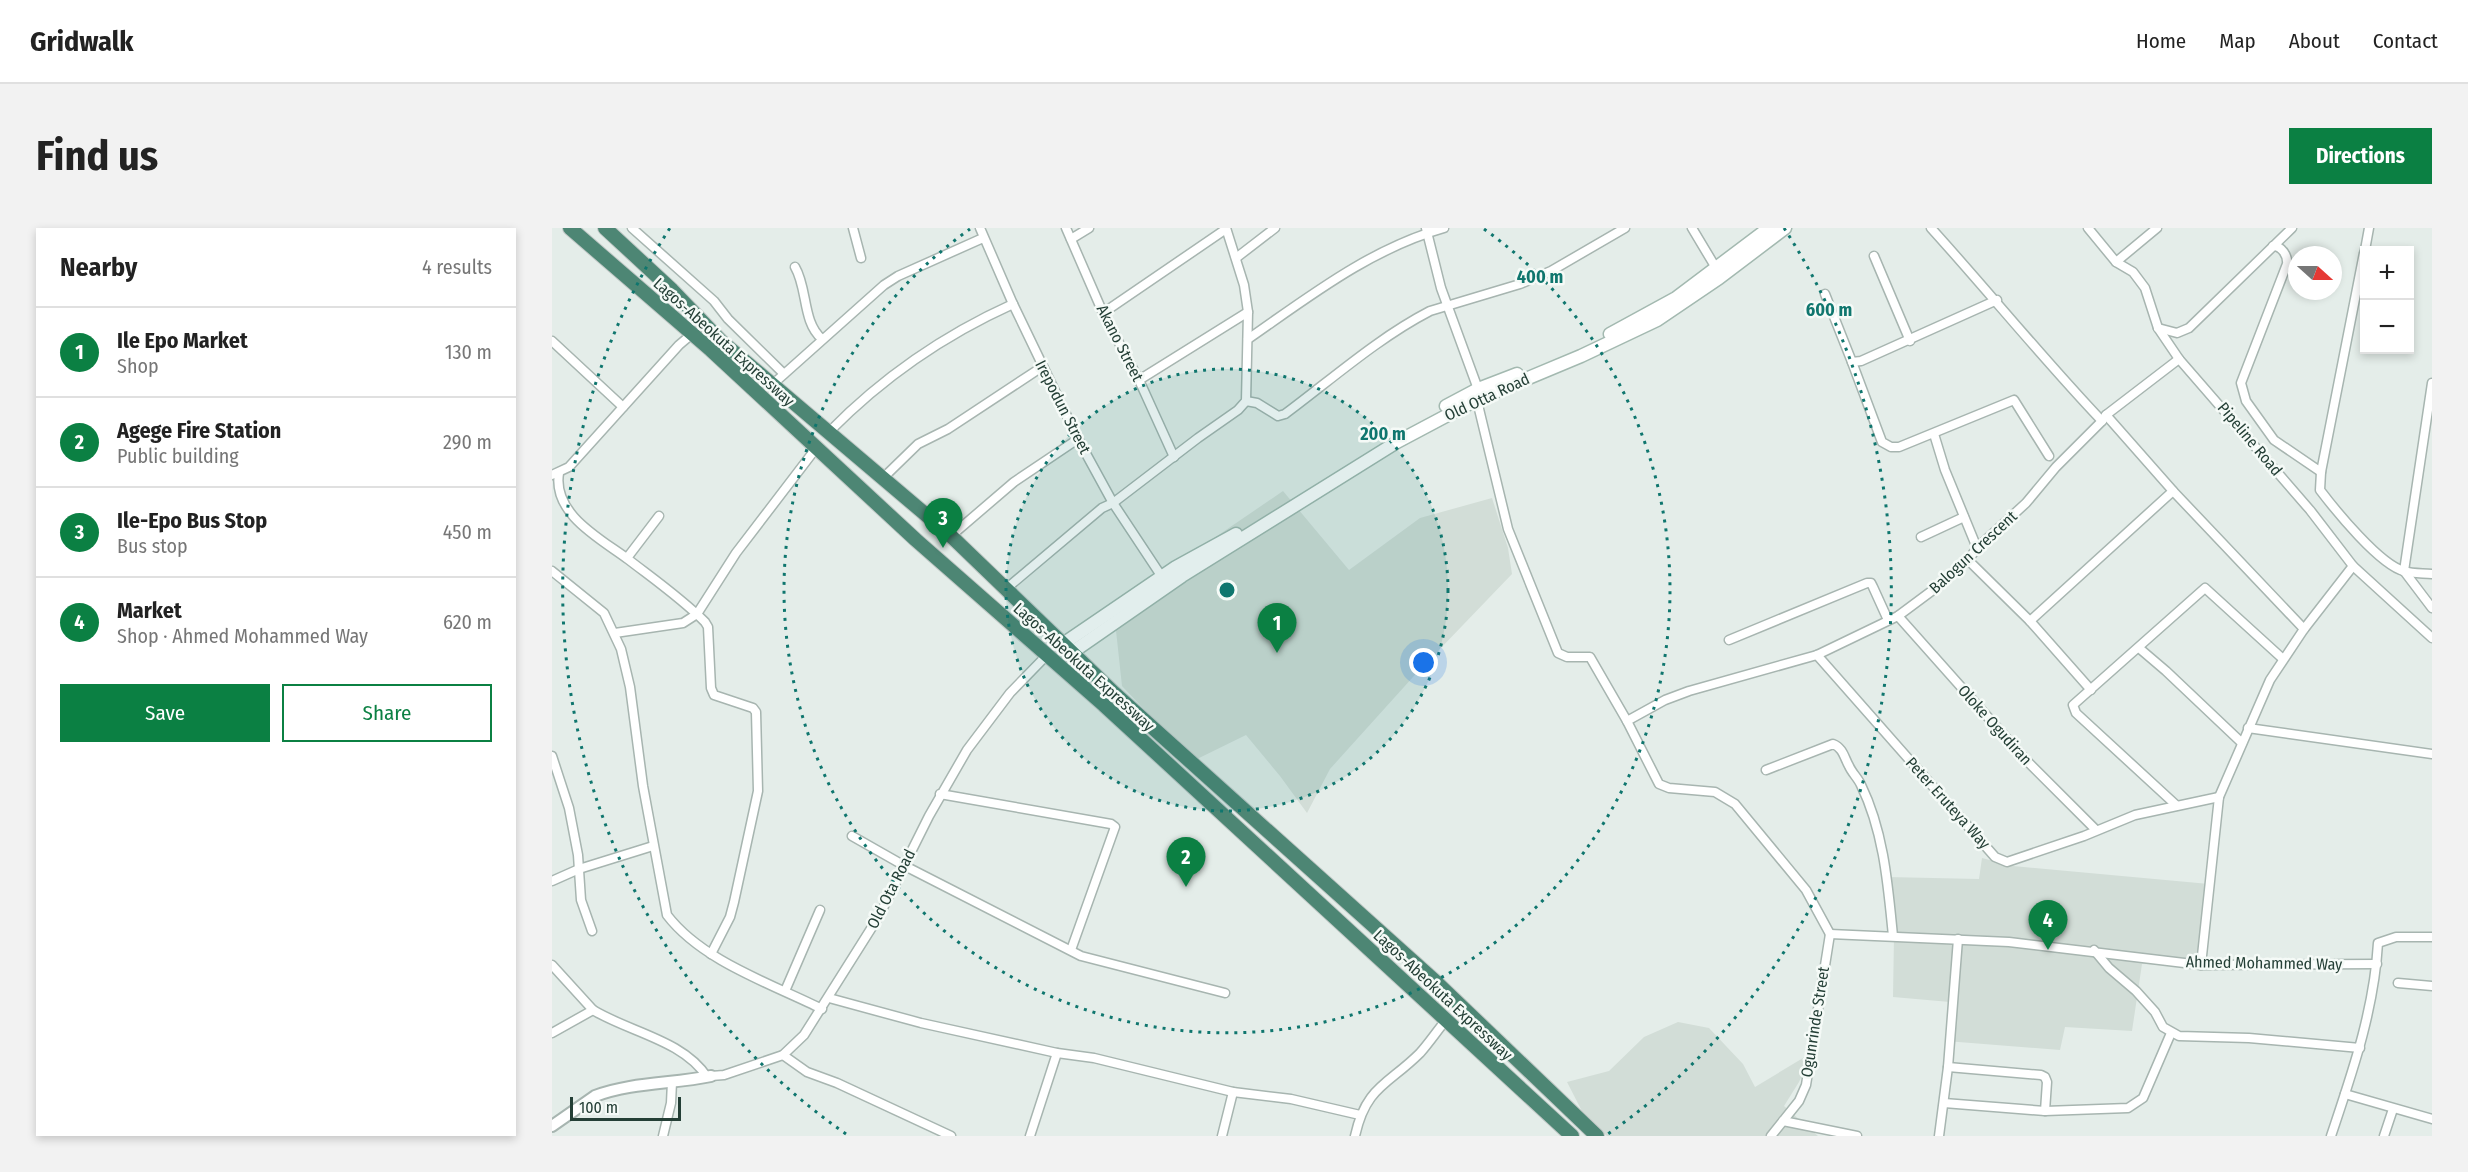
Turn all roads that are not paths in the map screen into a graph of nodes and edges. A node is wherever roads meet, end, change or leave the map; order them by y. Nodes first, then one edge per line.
1 (570, 228) edge
2 (605, 228) edge
3 (632, 228) edge
4 (853, 228) edge
5 (980, 228) edge
6 (1066, 228) edge
7 (1089, 228) edge
8 (1226, 228) edge
9 (1275, 228) edge
10 (1444, 228) edge
11 (1625, 228) edge
12 (1692, 228) edge
13 (1768, 228) edge
14 (1785, 228) edge
15 (1931, 228) edge
16 (2088, 228) edge
17 (2157, 228) edge
18 (2292, 228) edge
19 (2369, 228) edge
20 (1427, 230) edge
21 (983, 238) junction
22 (1071, 239) junction
23 (2273, 246) junction
24 (2366, 246) edge
25 (1874, 256) dead end
26 (861, 258) dead end
27 (1236, 258) junction
28 (2116, 262) junction
29 (795, 267) dead end
30 (1716, 268) junction
31 (2360, 277) edge
32 (1825, 294) dead end
33 (1997, 300) junction
34 (1013, 304) junction
35 (1449, 306) junction
36 (1248, 312) junction
37 (1103, 313) junction
38 (2158, 328) junction
39 (692, 334) junction
40 (822, 339) junction
41 (1248, 339) junction
42 (552, 341) edge
43 (1910, 341) junction
44 (716, 345) junction
45 (2179, 358) junction
46 (1852, 362) junction
47 (1042, 367) junction
48 (784, 374) junction
49 (1139, 380) junction
50 (773, 384) junction
51 (2432, 384) edge
52 (1478, 394) junction
53 (1246, 401) junction
54 (623, 407) junction
55 (2104, 418) junction
56 (829, 432) junction
57 (1934, 434) junction
58 (1078, 439) junction
59 (817, 447) junction
60 (2049, 456) dead end
61 (1174, 457) junction
62 (2321, 472) junction
63 (555, 474) edge
64 (882, 479) junction
65 (2174, 491) junction
66 (1113, 503) junction
67 (659, 516) dead end
68 (1964, 517) junction
69 (951, 536) junction
70 (1921, 537) dead end
71 (1977, 548) junction
72 (627, 558) junction
73 (1968, 560) junction
74 (2353, 566) junction
75 (552, 571) edge
76 (2404, 572) junction
77 (2432, 574) edge
78 (1162, 577) junction
79 (1006, 588) junction
80 (2432, 608) edge
81 (697, 614) junction
82 (1898, 616) junction
83 (1888, 620) junction
84 (2030, 621) junction
85 (2304, 629) junction
86 (615, 633) junction
87 (2432, 638) edge
88 (1730, 640) dead end
89 (2139, 648) junction
90 (1067, 649) junction
91 (1817, 655) junction
92 (1046, 656) junction
93 (2283, 659) junction
94 (2091, 690) junction
95 (1627, 721) junction
96 (2248, 728) junction
97 (2242, 743) junction
98 (2432, 754) edge
99 (552, 756) edge
100 (1766, 770) dead end
101 (940, 795) junction
102 (2218, 797) junction
103 (2176, 805) junction
104 (2096, 830) junction
105 (852, 836) dead end
106 (653, 846) junction
107 (903, 865) junction
108 (579, 869) junction
109 (552, 881) edge
110 (820, 910) dead end
111 (592, 931) dead end
112 (1830, 934) junction
113 (1893, 936) junction
114 (2432, 937) edge
115 (1958, 939) junction
116 (1071, 950) junction
117 (2094, 951) junction
118 (711, 954) junction
119 (2377, 964) junction
120 (552, 965) edge
121 (2201, 965) junction
122 (2398, 983) dead end
123 (2432, 987) edge
124 (785, 991) junction
125 (1225, 993) dead end
126 (829, 998) junction
127 (592, 1010) junction
128 (822, 1010) junction
129 (1446, 1020) junction
130 (552, 1032) edge
131 (2171, 1033) junction
132 (2360, 1048) junction
133 (1057, 1053) junction
134 (783, 1055) junction
135 (1948, 1067) junction
136 (709, 1077) junction
137 (672, 1082) junction
138 (1233, 1092) junction
139 (2345, 1094) junction
140 (1944, 1103) junction
141 (2393, 1109) junction
142 (2045, 1111) junction
143 (1360, 1115) junction
144 (2432, 1119) edge
145 (1783, 1120) junction
146 (552, 1126) edge
147 (663, 1136) edge
148 (951, 1136) edge
149 (1030, 1136) edge
150 (1222, 1136) edge
151 (1355, 1136) edge
152 (1572, 1136) edge
153 (1597, 1136) edge
154 (1771, 1136) edge
155 (1857, 1136) edge
156 (1939, 1136) edge
157 (2331, 1136) edge
158 (2384, 1136) edge

1 - 39 highway, Lagos-Abeokuta Expressway
2 - 44 highway, Lagos-Abeokuta Expressway
3 - 48 street
4 - 26 street
5 - 21 street, Irepodun Street
6 - 22 street, Akano Street
7 - 22 street
8 - 27 street
8 - 37 street
9 - 27 street
10 - 20 street
11 - 35 street
12 - 30 street
13 - 30 main road, Old Otta Road
14 - 52 main road, Old Otta Road
15 - 33 street
16 - 28 street, Pipeline Road
17 - 28 street
18 - 23 street
19 - 24 street
20 - 35 street
20 - 41 street
21 - 34 street, Irepodun Street
21 - 40 street
22 - 37 street, Akano Street
23 - 38 street
23 - 62 street
25 - 43 street
27 - 36 street
28 - 38 street, Pipeline Road
29 - 40 street
30 - 52 main road, Old Otta Road
31 - 62 street
32 - 46 street
33 - 43 street
33 - 55 street
34 - 47 street, Irepodun Street
34 - 56 street
35 - 52 street
35 - 53 street
36 - 41 street
36 - 49 street
37 - 49 street, Akano Street
38 - 45 street, Pipeline Road
39 - 44 highway, Lagos-Abeokuta Expressway
39 - 54 street
40 - 48 street
41 - 53 street
42 - 54 street
43 - 46 street
44 - 50 highway, Lagos-Abeokuta Expressway
44 - 59 highway, Lagos-Abeokuta Expressway
45 - 55 street, Balogun Crescent
45 - 74 street, Pipeline Road
46 - 57 street
47 - 58 street, Irepodun Street
47 - 64 street
48 - 50 street
49 - 61 street, Akano Street
50 - 56 highway, Lagos-Abeokuta Expressway
51 - 76 street
52 - 78 main road
52 - 90 main road, Old Otta Road
52 - 95 street
53 - 61 street
54 - 63 street
55 - 65 street
55 - 71 street, Balogun Crescent
56 - 64 highway, Lagos-Abeokuta Expressway
57 - 60 street
57 - 68 street
58 - 66 street, Irepodun Street
58 - 69 street
59 - 81 street
59 - 92 highway, Lagos-Abeokuta Expressway
61 - 66 street
62 - 76 street
63 - 72 street
64 - 69 highway, Lagos-Abeokuta Expressway
65 - 84 street
65 - 85 street
66 - 78 street, Irepodun Street
66 - 79 street
67 - 72 street
68 - 70 street
68 - 71 street
69 - 79 highway, Lagos-Abeokuta Expressway
71 - 73 street, Balogun Crescent
72 - 81 street
73 - 82 street, Balogun Crescent
73 - 84 street
74 - 85 street
74 - 87 street, Pipeline Road
75 - 86 street
76 - 77 street
76 - 80 street
78 - 90 main road
79 - 90 highway, Lagos-Abeokuta Expressway
81 - 86 street
81 - 118 street
82 - 83 street, Balogun Crescent
82 - 104 street, Oloke Ogudiran
83 - 88 street
83 - 91 street, Balogun Crescent
84 - 94 street
85 - 93 street
86 - 106 street
89 - 93 street
89 - 94 street
89 - 97 street
90 - 153 highway, Lagos-Abeokuta Expressway
91 - 95 street, Balogun Crescent
91 - 104 street, Peter Eruteya Way
92 - 101 street, Old Ota Road
92 - 129 highway, Lagos-Abeokuta Expressway
93 - 96 street
94 - 103 street
95 - 112 street
96 - 97 street
96 - 98 street
97 - 102 street
99 - 108 street
100 - 113 street
101 - 107 street, Old Ota Road
101 - 116 street
102 - 103 street, Peter Eruteya Way
102 - 121 street
103 - 104 street, Peter Eruteya Way
105 - 107 street
106 - 108 street
106 - 118 street
107 - 116 street
107 - 126 street, Old Ota Road
108 - 109 street
108 - 111 street
110 - 124 street
112 - 113 street, Ahmed Mohammed Way
112 - 145 street, Ogunrinde Street
113 - 115 street, Ahmed Mohammed Way
114 - 119 street
115 - 117 street, Ahmed Mohammed Way
115 - 135 street
116 - 125 street
117 - 121 street, Ahmed Mohammed Way
117 - 131 street
118 - 124 street
119 - 121 street, Ahmed Mohammed Way
119 - 132 street
120 - 127 street
122 - 123 street
124 - 128 street
126 - 128 street, Old Ota Road
126 - 133 street
127 - 130 street
127 - 136 street
128 - 134 street, Old Ota Road
129 - 143 street
129 - 152 highway, Lagos-Abeokuta Expressway
131 - 132 street
131 - 142 street
132 - 139 street
133 - 138 street
133 - 149 street
134 - 136 street, Old Ota Road
134 - 148 street
135 - 140 street
135 - 142 street
136 - 137 street, Old Ota Road
137 - 146 street, Old Ota Road
137 - 147 street
138 - 143 street
138 - 150 street
139 - 141 street
139 - 157 street
140 - 142 street
140 - 156 street
141 - 144 street
141 - 158 street
143 - 151 street
145 - 154 street, Ogunrinde Street
145 - 155 street

